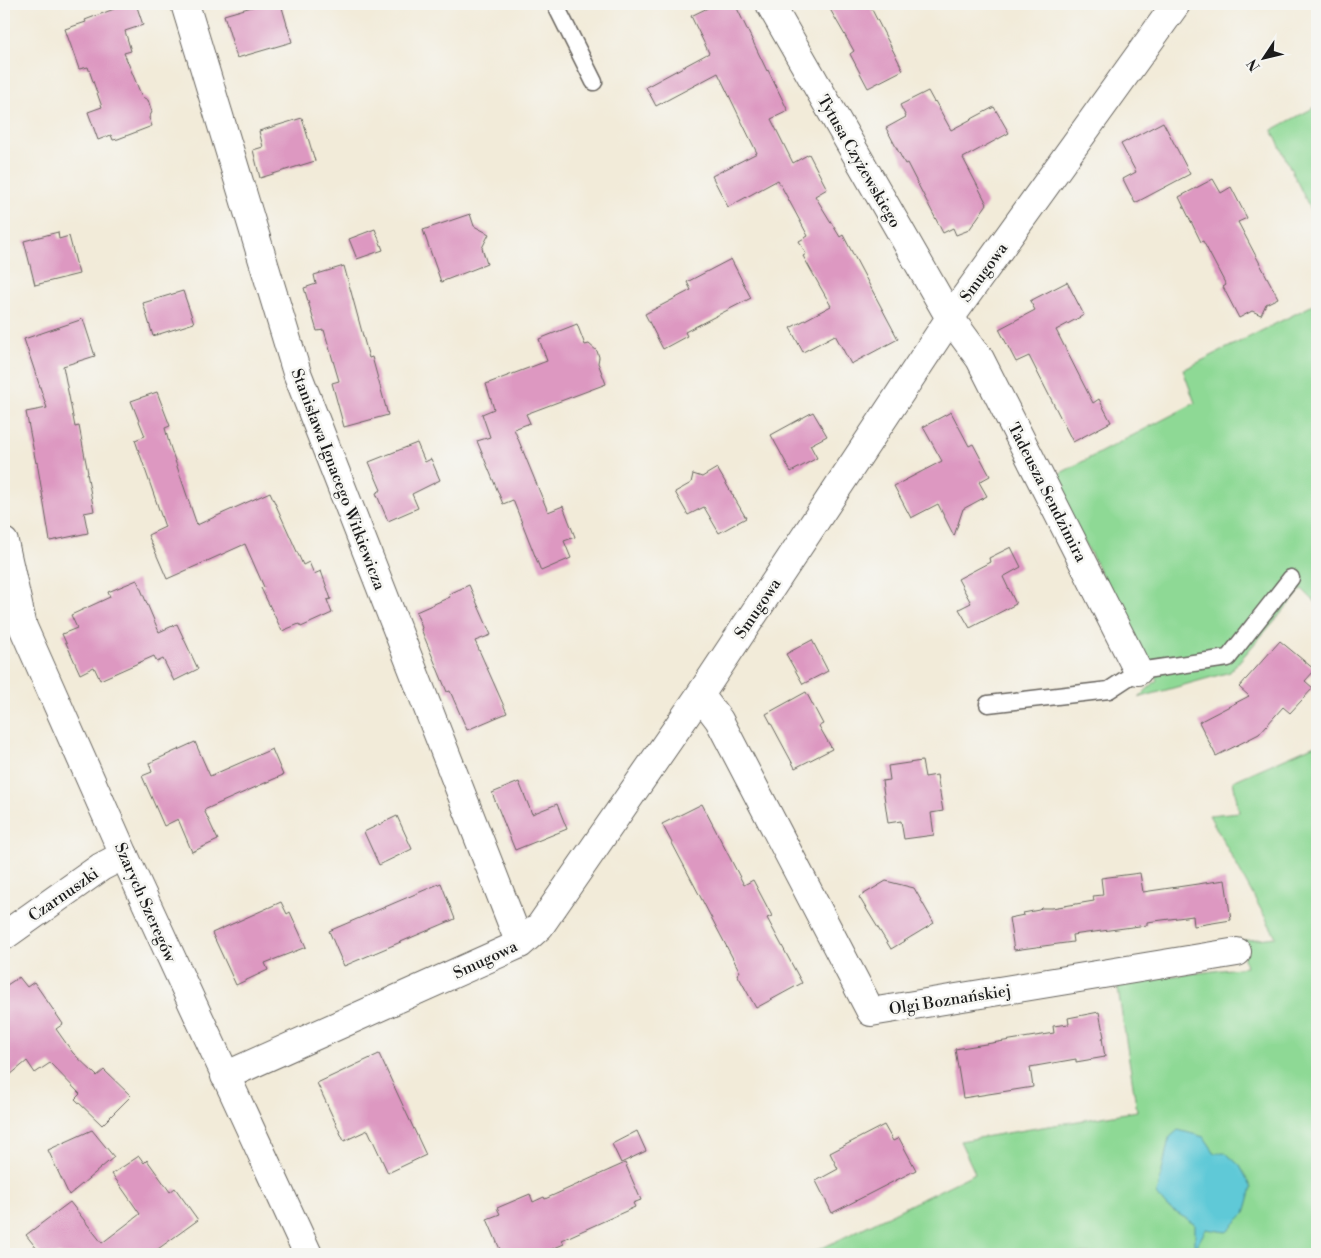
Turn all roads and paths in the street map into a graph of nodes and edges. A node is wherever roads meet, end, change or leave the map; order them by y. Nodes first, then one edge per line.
1 (185, 4) edge
2 (556, 4) edge
3 (770, 4) edge
4 (1176, 4) edge
5 (594, 82) dead end
6 (950, 318) junction
7 (4, 542) edge
8 (1291, 578) dead end
9 (1138, 671) junction
10 (700, 695) junction
11 (988, 704) dead end
12 (124, 855) junction
13 (4, 936) edge
14 (520, 944) junction
15 (1237, 952) dead end
16 (225, 1076) junction
17 (308, 1254) edge

1 - 14 street, Stanisława Ignacego Witkiewicza
2 - 5 lane
3 - 6 street, Tytusa Czyżewskiego
4 - 6 street, Smugowa
6 - 9 street, Tadeusza Sendzimira
6 - 10 street, Smugowa
7 - 12 street, Szarych Szeregów
8 - 9 lane
9 - 11 lane
10 - 14 street, Smugowa
10 - 15 street, Olgi Boznańskiej
12 - 13 street, Czarnuszki
12 - 16 street, Szarych Szeregów
14 - 16 street, Smugowa
16 - 17 street, Szarych Szeregów

